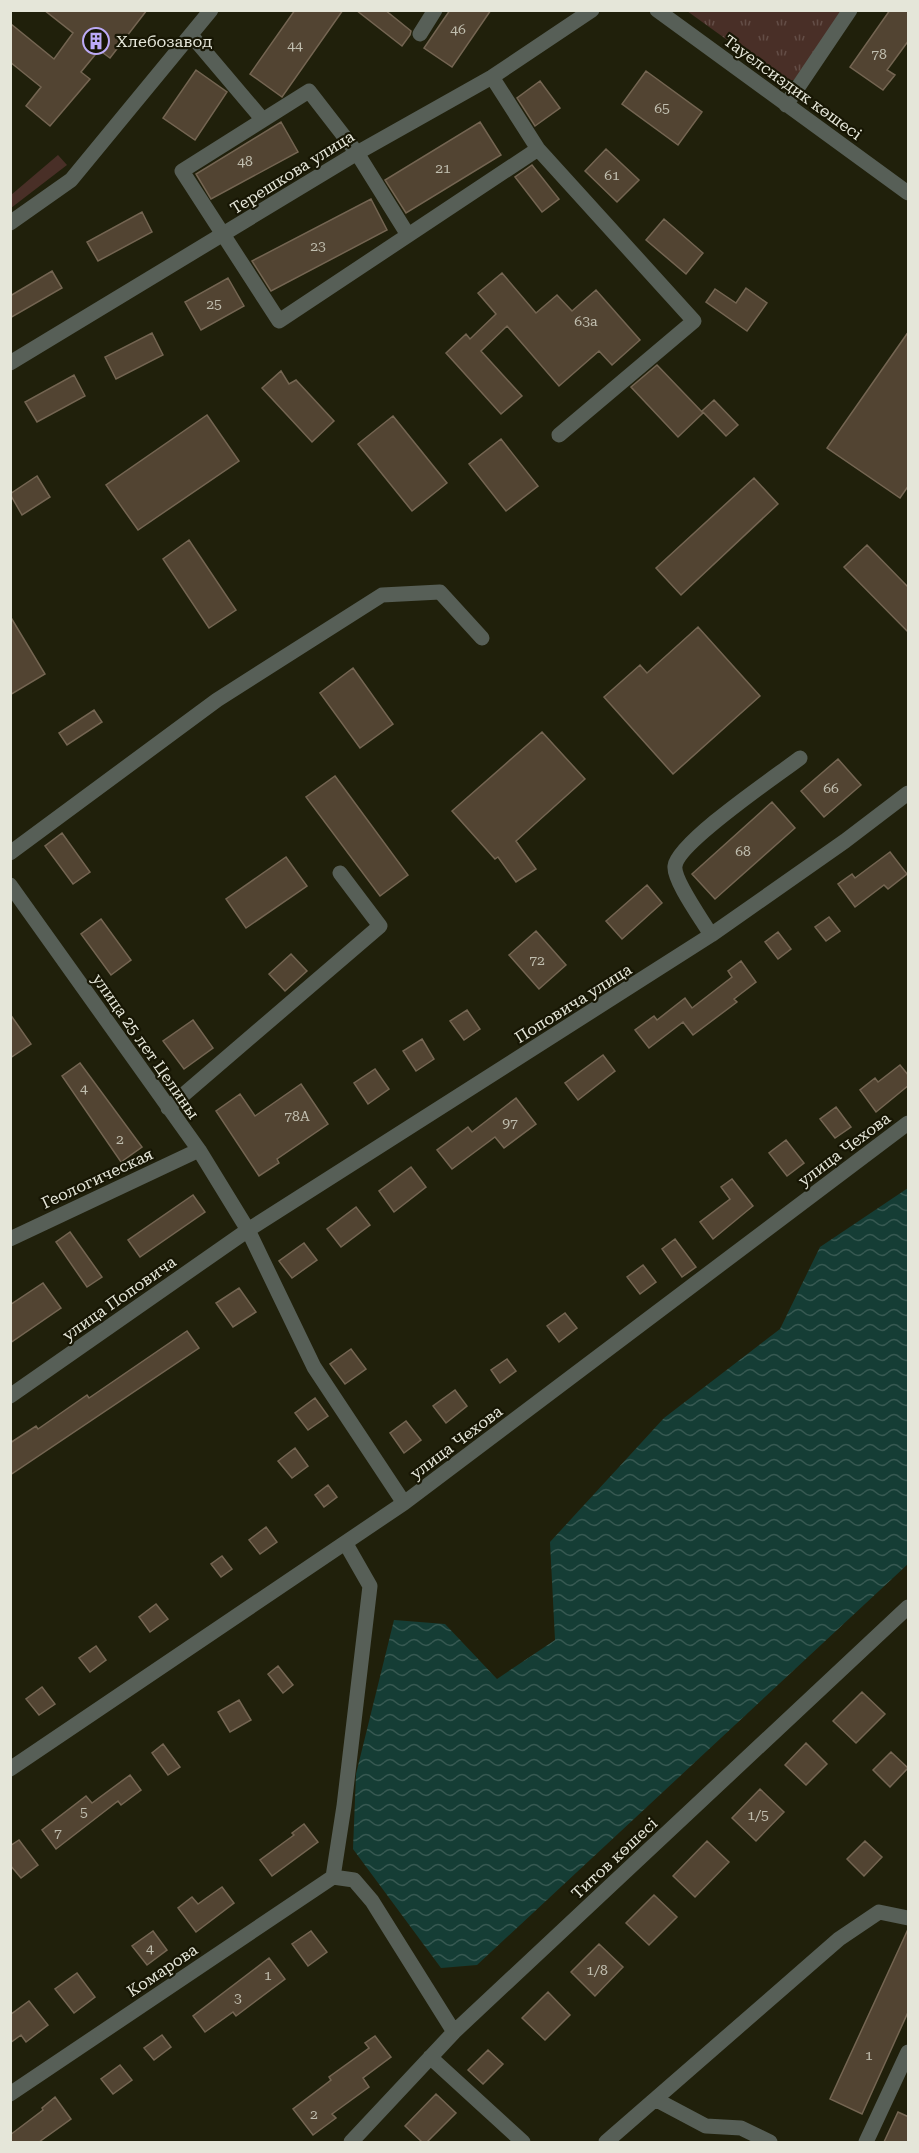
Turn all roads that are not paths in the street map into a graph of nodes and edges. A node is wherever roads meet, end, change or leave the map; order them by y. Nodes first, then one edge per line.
1 (211, 10) edge
2 (435, 10) edge
3 (592, 10) edge
4 (657, 10) edge
5 (850, 10) edge
6 (420, 34) dead end
7 (191, 35) junction
8 (492, 77) junction
9 (786, 105) junction
10 (264, 120) junction
11 (538, 149) junction
12 (357, 153) junction
13 (909, 193) edge
14 (10, 224) edge
15 (408, 235) junction
16 (223, 236) junction
17 (10, 363) edge
18 (559, 435) dead end
19 (482, 638) dead end
20 (800, 758) dead end
21 (909, 793) edge
22 (10, 853) edge
23 (340, 873) dead end
24 (11, 886) edge
25 (711, 935) junction
26 (168, 1108) junction
27 (909, 1123) edge
28 (199, 1150) junction
29 (248, 1230) junction
30 (10, 1239) edge
31 (10, 1396) edge
32 (404, 1503) junction
33 (346, 1544) junction
34 (909, 1607) edge
35 (10, 1769) edge
36 (333, 1877) junction
37 (909, 1918) edge
38 (454, 2032) junction
39 (909, 2052) edge
40 (430, 2057) junction
41 (10, 2094) edge
42 (657, 2100) junction
43 (351, 2142) edge
44 (523, 2142) edge
45 (606, 2142) edge
46 (771, 2142) edge
47 (869, 2142) edge

1 - 7 street
2 - 6 street
3 - 8 street, Терешкова улица
4 - 9 street, Тауелсиздик көшесі
5 - 9 street
7 - 10 street
7 - 14 street
8 - 11 street
8 - 12 street, Терешкова улица
9 - 13 street, Тауелсиздик көшесі
10 - 12 street
10 - 16 street
11 - 15 street
11 - 18 street
12 - 15 street
12 - 16 street, Терешкова улица
15 - 16 street
16 - 17 street, Терешкова улица
19 - 22 street
20 - 25 street
21 - 25 street, Поповича улица
23 - 26 street
24 - 26 street, улица 25 лет Целины
25 - 29 street, Поповича улица
26 - 28 street, улица 25 лет Целины
27 - 32 street, улица Чехова
28 - 29 street, улица 25 лет Целины
28 - 30 street, Геологическая
29 - 31 street, улица Поповича
29 - 32 street, улица 25 лет Целины
32 - 33 street, улица Чехова
33 - 35 street, улица Чехова
33 - 36 street
34 - 38 street, Титов көшесі
36 - 38 street
36 - 41 street, Комарова
37 - 42 street
38 - 40 street, Титов көшесі
39 - 47 street
40 - 43 street, Титов көшесі
40 - 44 street
42 - 45 street
42 - 46 street

